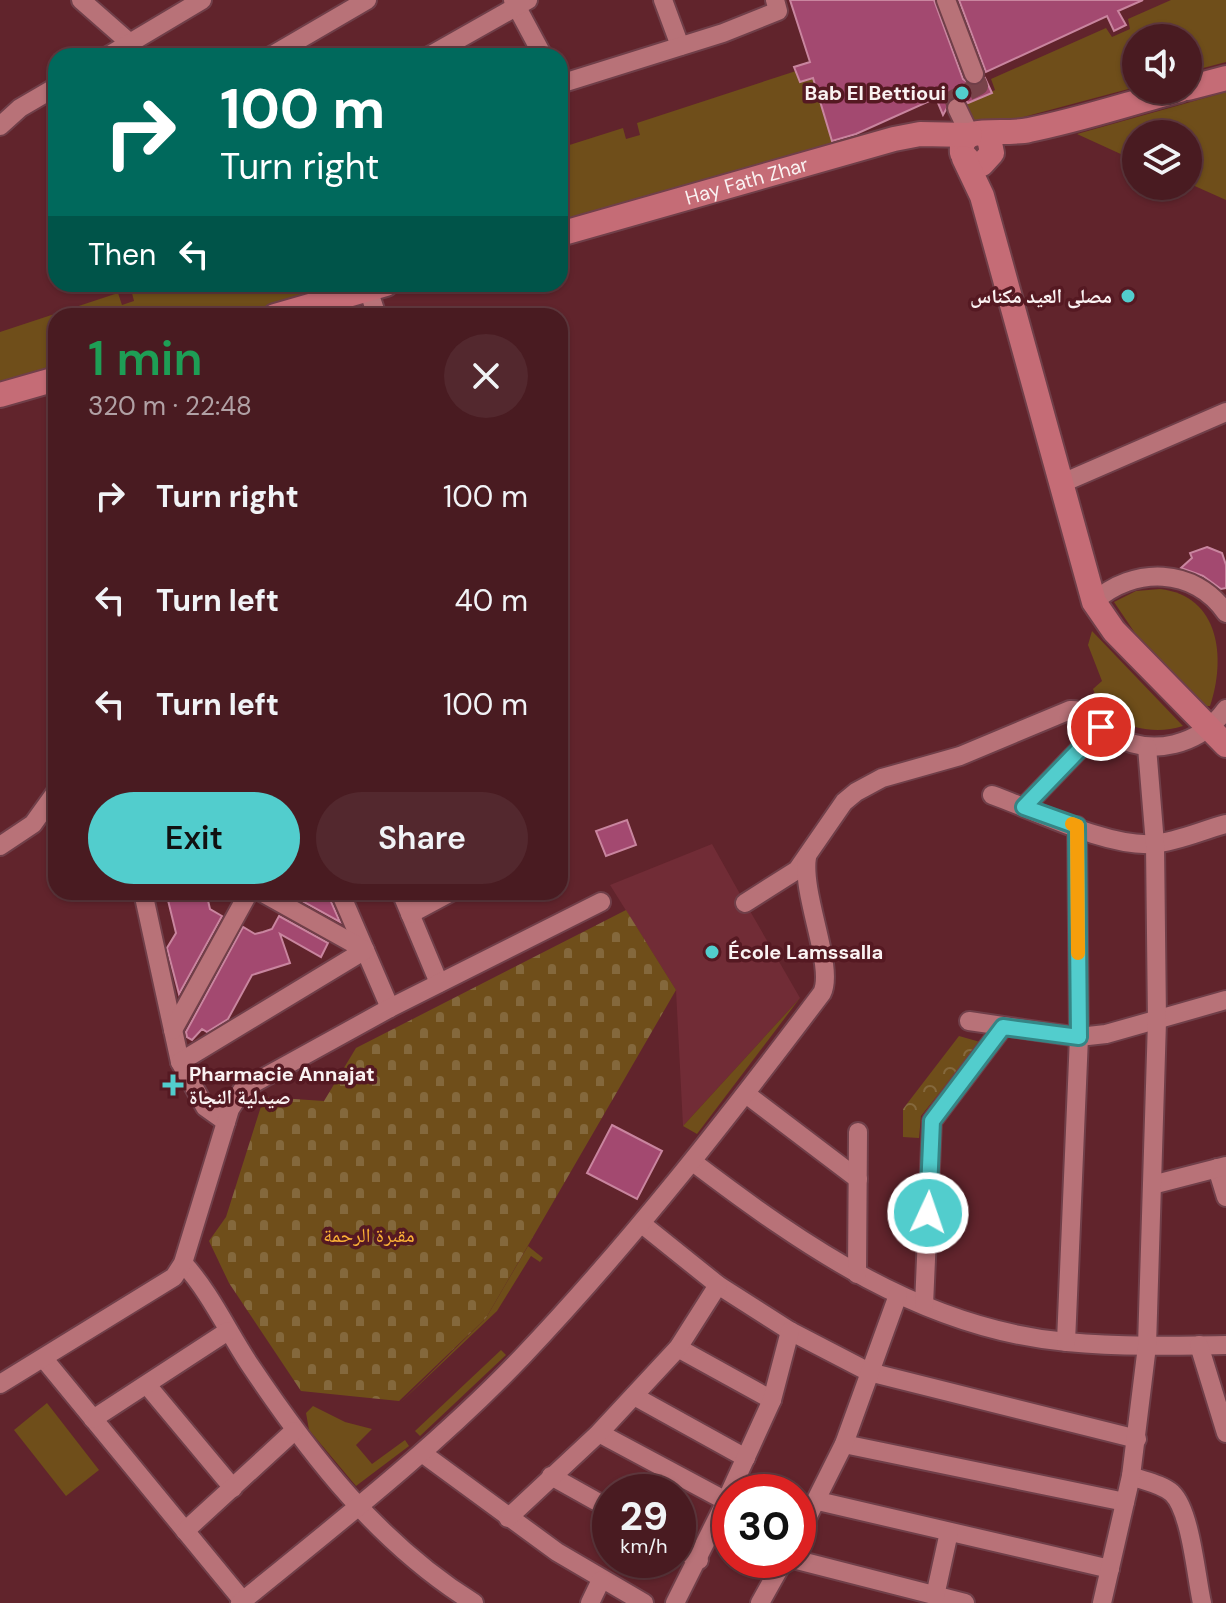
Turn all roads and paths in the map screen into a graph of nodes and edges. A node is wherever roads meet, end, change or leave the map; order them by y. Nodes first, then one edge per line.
1 (81, 0) edge
2 (202, 0) edge
3 (367, 0) edge
4 (663, 0) edge
5 (775, 0) edge
6 (946, 0) edge
7 (519, 2) edge
8 (130, 43) junction
9 (680, 46) junction
10 (122, 48) edge
11 (285, 48) edge
12 (442, 48) edge
13 (539, 48) edge
14 (972, 70) dead end
15 (1226, 78) edge
16 (568, 81) edge
17 (1202, 84) edge
18 (48, 92) edge
19 (1128, 104) edge
20 (957, 108) dead end
21 (0, 126) edge
22 (1030, 130) junction
23 (969, 146) junction
24 (991, 156) junction
25 (982, 196) junction
26 (568, 232) edge
27 (359, 292) edge
28 (303, 308) edge
29 (48, 381) edge
30 (0, 395) edge
31 (1226, 412) edge
32 (1060, 484) junction
33 (1094, 602) junction
34 (1226, 613) edge
35 (1226, 709) edge
36 (1101, 727) junction
37 (1217, 737) edge
38 (1147, 747) junction
39 (992, 795) dead end
40 (48, 803) edge
41 (1024, 807) junction
42 (1226, 824) edge
43 (1077, 826) junction
44 (1155, 844) junction
45 (0, 846) edge
46 (807, 857) junction
47 (145, 900) edge
48 (245, 900) edge
49 (275, 900) edge
50 (343, 900) edge
51 (404, 900) edge
52 (436, 900) edge
53 (601, 902) dead end
54 (745, 903) dead end
55 (410, 914) junction
56 (365, 950) junction
57 (439, 983) junction
58 (1226, 1000) edge
59 (390, 1008) junction
60 (969, 1021) dead end
61 (1157, 1021) junction
62 (1003, 1027) junction
63 (173, 1030) junction
64 (1079, 1037) junction
65 (180, 1062) junction
66 (746, 1094) junction
67 (226, 1122) junction
68 (858, 1132) dead end
69 (693, 1162) junction
70 (1221, 1167) edge
71 (858, 1179) junction
72 (1152, 1185) junction
73 (1226, 1197) edge
74 (642, 1224) junction
75 (183, 1263) junction
76 (857, 1274) junction
77 (718, 1285) junction
78 (898, 1295) junction
79 (924, 1305) junction
80 (228, 1331) junction
81 (790, 1331) junction
82 (1066, 1342) junction
83 (1199, 1345) junction
84 (1226, 1345) edge
85 (1147, 1346) junction
86 (678, 1348) junction
87 (44, 1359) junction
88 (869, 1372) junction
89 (0, 1384) edge
90 (147, 1385) junction
91 (634, 1396) junction
92 (772, 1400) junction
93 (93, 1419) junction
94 (294, 1431) junction
95 (599, 1433) junction
96 (1226, 1433) edge
97 (1137, 1439) junction
98 (844, 1444) junction
99 (422, 1453) junction
100 (746, 1458) junction
101 (739, 1474) edge
102 (551, 1476) junction
103 (1131, 1476) junction
104 (712, 1487) edge
105 (233, 1488) junction
106 (592, 1499) edge
107 (818, 1501) junction
108 (1125, 1502) junction
109 (816, 1504) edge
110 (357, 1506) junction
111 (508, 1518) junction
112 (185, 1531) junction
113 (712, 1532) edge
114 (949, 1532) junction
115 (696, 1558) edge
116 (699, 1560) junction
117 (816, 1565) edge
118 (1110, 1569) junction
119 (774, 1578) edge
120 (601, 1580) junction
121 (935, 1596) junction
122 (241, 1602) edge
123 (474, 1603) edge
124 (590, 1603) edge
125 (644, 1603) edge
126 (675, 1603) edge
127 (760, 1603) edge
128 (965, 1603) edge
129 (1102, 1603) edge
130 (1202, 1603) edge

1 - 8 street
2 - 8 street
3 - 11 street
4 - 9 street
5 - 9 street
6 - 14 street
7 - 12 street
7 - 13 street
8 - 10 street
9 - 16 street
15 - 17 street
18 - 21 street
19 - 22 street
20 - 23 street
22 - 23 street
22 - 24 street
23 - 24 street
23 - 25 street
23 - 26 street, Hay Fath Zhar
24 - 25 street
25 - 32 street
27 - 28 street
29 - 30 street
31 - 32 street
32 - 33 street
33 - 34 street
33 - 37 street
35 - 37 street
36 - 38 street
36 - 41 street
36 - 46 street
37 - 38 street
38 - 44 street
39 - 41 street
40 - 45 street
41 - 43 street
42 - 44 street
43 - 44 street
43 - 64 street
44 - 61 street
46 - 54 street
46 - 66 street
47 - 63 street
48 - 63 street
49 - 56 street
50 - 56 street
51 - 55 street
52 - 55 street
53 - 57 street
55 - 57 street
56 - 59 street
56 - 65 street
57 - 59 street
58 - 61 street
59 - 67 street
60 - 62 street
61 - 64 street
61 - 72 street
62 - 64 street
62 - 79 street
63 - 65 street
64 - 82 street
65 - 67 street
66 - 69 street
66 - 71 street
67 - 75 street
68 - 71 street
69 - 74 street
69 - 76 street
70 - 72 street
70 - 73 street
71 - 76 street
72 - 85 street
74 - 77 street
74 - 99 street
75 - 80 street
75 - 87 street
76 - 78 street
77 - 81 street
77 - 86 street
78 - 79 street
78 - 88 street
79 - 82 street
80 - 90 street
80 - 94 street
81 - 88 street
81 - 92 street
82 - 85 street
83 - 84 street
83 - 85 street
83 - 96 street
85 - 97 street
86 - 91 street
86 - 92 street
87 - 89 street
87 - 93 street
88 - 97 street
88 - 98 street
90 - 93 street
90 - 105 street
91 - 95 street
91 - 100 street
92 - 100 street
93 - 112 street
94 - 105 street
94 - 110 street
95 - 102 street
95 - 104 street
97 - 103 street
98 - 107 street
98 - 108 street
99 - 110 street
99 - 111 street
100 - 101 street
102 - 106 street
102 - 111 street
103 - 108 street
103 - 130 street
105 - 112 street
107 - 109 street
107 - 114 street
108 - 118 street
110 - 122 street
110 - 123 street
111 - 120 street
112 - 122 street
113 - 116 street
114 - 118 street
114 - 121 street
115 - 116 street
116 - 126 street
117 - 121 street
118 - 129 street
119 - 127 street
120 - 124 street
120 - 125 street
121 - 128 street

